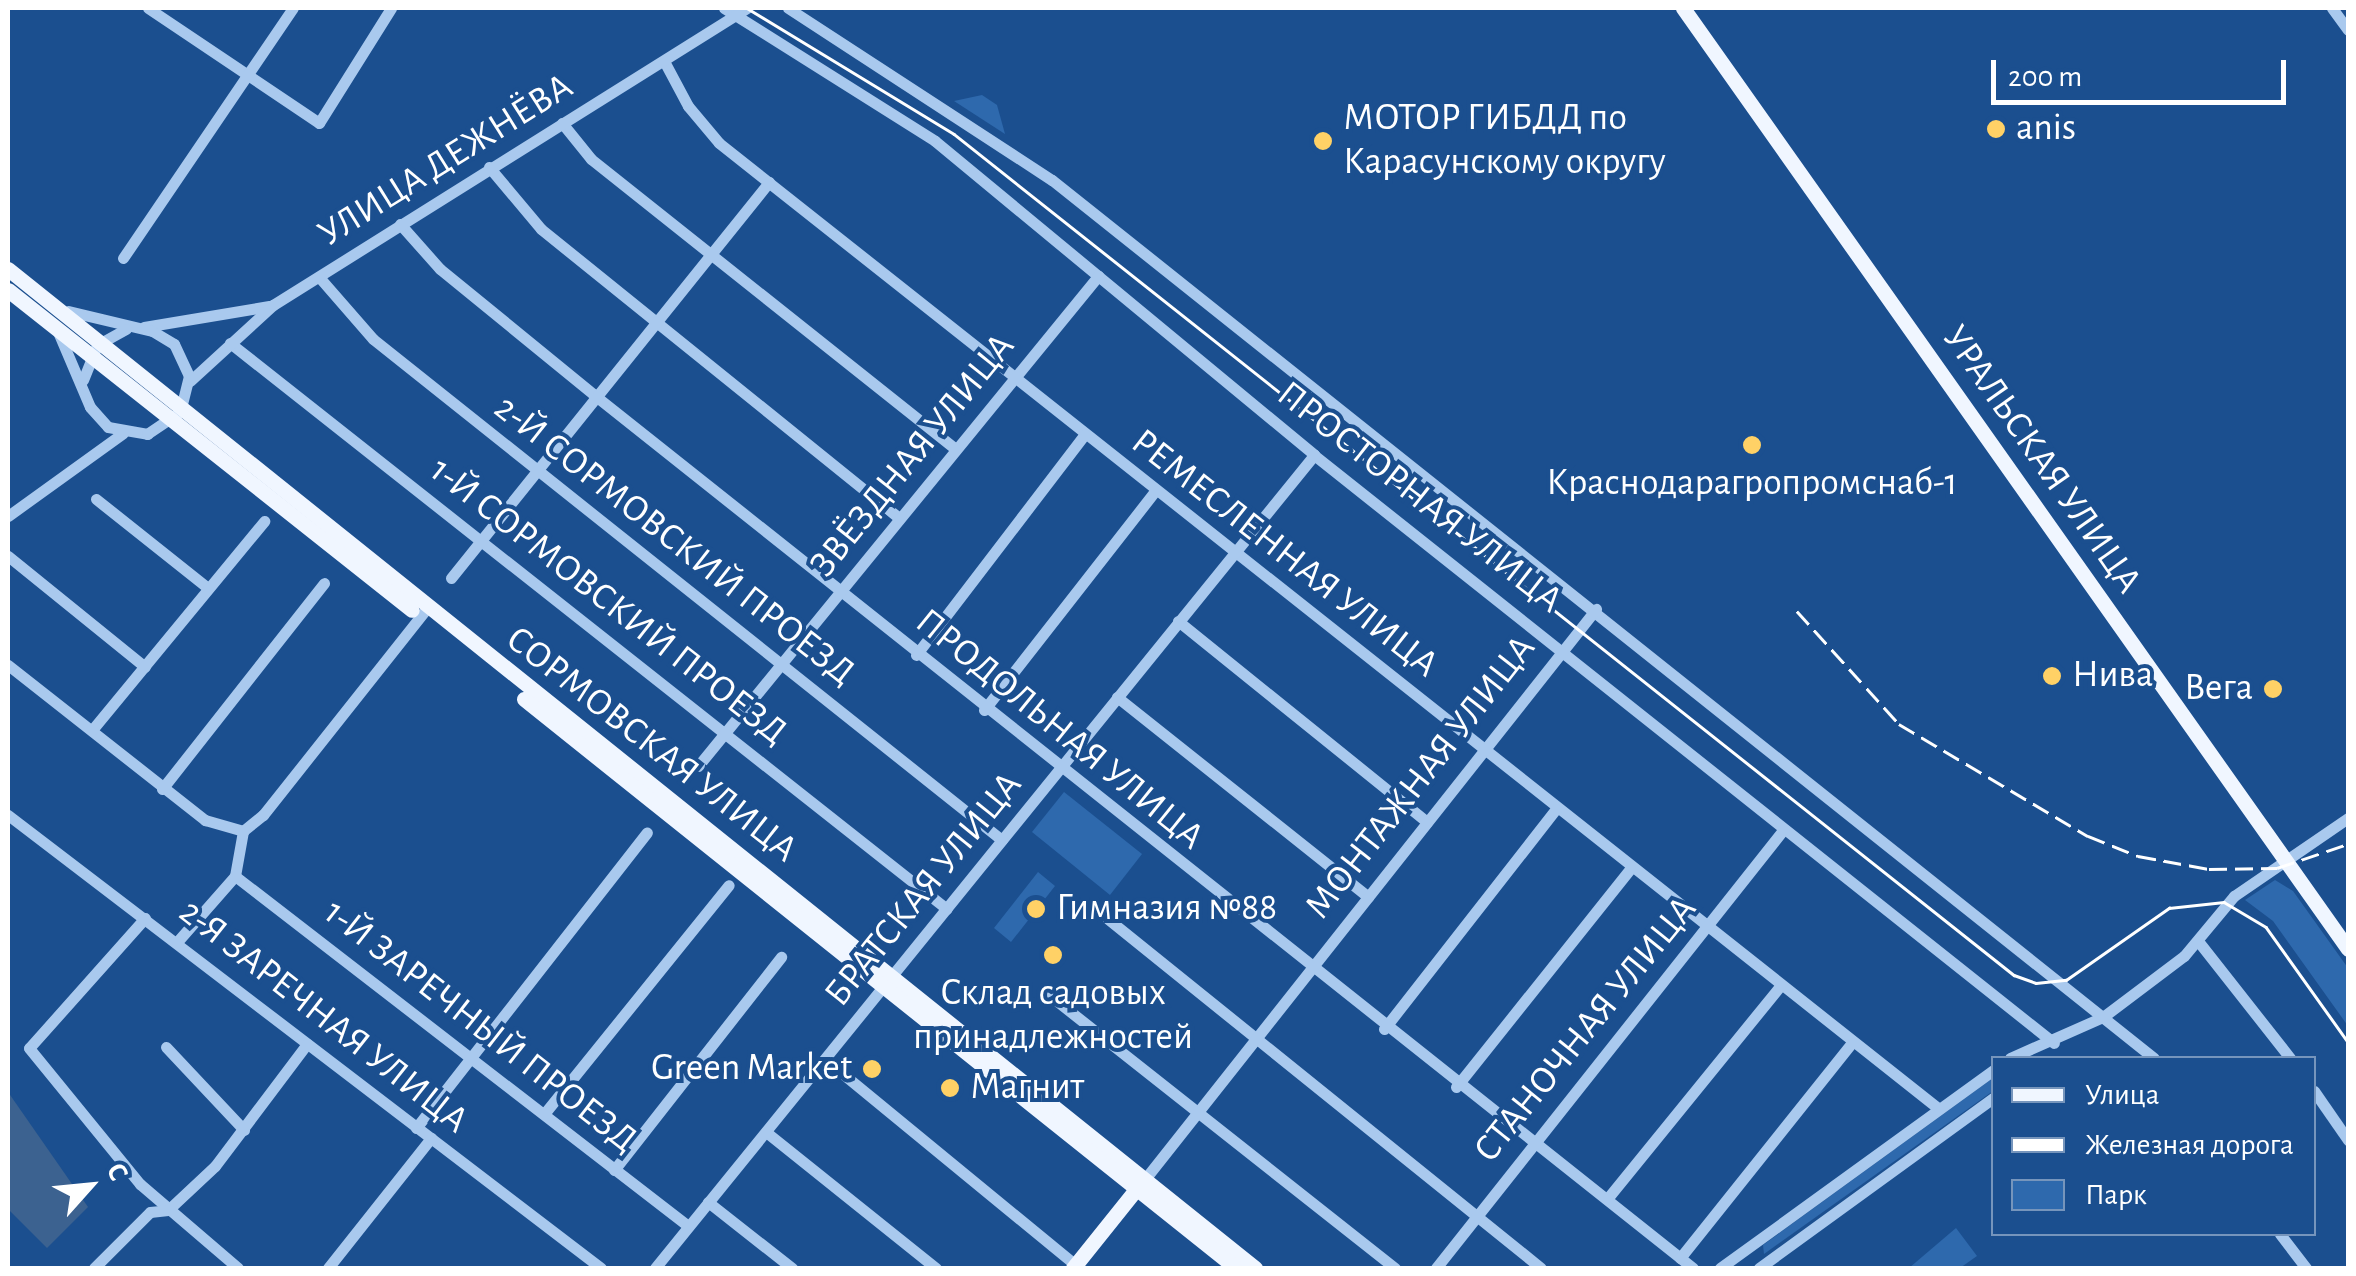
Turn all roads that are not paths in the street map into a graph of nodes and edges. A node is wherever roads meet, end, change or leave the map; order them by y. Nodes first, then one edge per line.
1 (148, 8) edge
2 (293, 8) edge
3 (372, 8) edge
4 (724, 8) edge
5 (788, 8) edge
6 (1685, 8) edge
7 (2332, 8) edge
8 (742, 11) edge
9 (387, 12) edge
10 (2348, 30) edge
11 (664, 61) junction
12 (247, 76) junction
13 (562, 123) junction
14 (489, 167) junction
15 (770, 182) junction
16 (400, 224) junction
17 (711, 255) junction
18 (123, 258) dead end
19 (8, 269) edge
20 (1098, 276) junction
21 (318, 277) junction
22 (26, 285) junction
23 (8, 290) edge
24 (273, 304) junction
25 (651, 322) junction
26 (54, 326) junction
27 (131, 328) junction
28 (230, 344) junction
29 (93, 350) junction
30 (1014, 375) junction
31 (83, 381) junction
32 (190, 381) junction
33 (593, 394) junction
34 (176, 417) junction
35 (124, 434) junction
36 (1085, 434) junction
37 (954, 448) junction
38 (1314, 455) junction
39 (535, 470) junction
40 (1156, 491) junction
41 (96, 499) dead end
42 (8, 516) edge
43 (899, 518) junction
44 (264, 520) dead end
45 (482, 540) junction
46 (1234, 552) junction
47 (8, 556) edge
48 (450, 578) dead end
49 (324, 583) dead end
50 (208, 588) junction
51 (841, 594) junction
52 (1596, 609) junction
53 (424, 613) junction
54 (1178, 621) junction
55 (1564, 650) junction
56 (916, 655) junction
57 (8, 665) edge
58 (783, 665) junction
59 (145, 667) junction
60 (1117, 696) junction
61 (984, 710) junction
62 (92, 730) junction
63 (726, 732) junction
64 (1484, 750) junction
65 (698, 766) dead end
66 (1059, 770) junction
67 (162, 790) junction
68 (1556, 809) junction
69 (8, 815) edge
70 (2348, 818) edge
71 (1427, 822) junction
72 (1784, 829) junction
73 (243, 831) junction
74 (647, 832) dead end
75 (1002, 840) junction
76 (2289, 863) junction
77 (1630, 869) junction
78 (235, 876) junction
79 (730, 885) dead end
80 (1368, 897) junction
81 (947, 909) junction
82 (146, 918) junction
83 (1108, 919) dead end
84 (1706, 927) junction
85 (2198, 941) junction
86 (177, 942) junction
87 (2348, 945) edge
88 (781, 956) dead end
89 (1310, 970) junction
90 (888, 982) junction
91 (1780, 986) junction
92 (1048, 994) dead end
93 (2103, 1017) junction
94 (1384, 1029) junction
95 (1255, 1040) junction
96 (2054, 1043) junction
97 (308, 1044) junction
98 (1851, 1044) junction
99 (166, 1046) dead end
100 (469, 1054) junction
101 (2016, 1056) edge
102 (2042, 1056) edge
103 (2152, 1056) edge
104 (2288, 1056) edge
105 (826, 1060) junction
106 (1991, 1072) edge
107 (1456, 1086) junction
108 (2316, 1094) edge
109 (1991, 1100) edge
110 (1939, 1109) junction
111 (1197, 1113) junction
112 (544, 1114) junction
113 (416, 1128) junction
114 (244, 1130) junction
115 (766, 1132) junction
116 (431, 1138) junction
117 (2348, 1140) edge
118 (1532, 1144) junction
119 (614, 1170) junction
120 (1140, 1184) junction
121 (1608, 1199) junction
122 (708, 1202) junction
123 (168, 1210) junction
124 (1478, 1216) junction
125 (688, 1226) junction
126 (2282, 1236) edge
127 (1740, 1254) junction
128 (1680, 1258) junction
129 (1075, 1267) edge
130 (94, 1268) edge
131 (238, 1268) edge
132 (328, 1268) edge
133 (601, 1268) edge
134 (655, 1268) edge
135 (792, 1268) edge
136 (936, 1268) edge
137 (1236, 1268) edge
138 (1255, 1268) edge
139 (1395, 1268) edge
140 (1436, 1268) edge
141 (1541, 1268) edge
142 (1693, 1268) edge
143 (1720, 1268) edge
144 (1756, 1268) edge
145 (2306, 1268) edge

1 - 12 street
2 - 12 street
3 - 9 street
4 - 8 street, ПРОСТОРНАЯ УЛИЦА
5 - 52 street, ПРОСТОРНАЯ УЛИЦА
6 - 76 main road, УРАЛЬСКАЯ УЛИЦА
7 - 10 street
8 - 11 street, УЛИЦА ДЕЖНЁВА
8 - 20 street, ПРОСТОРНАЯ УЛИЦА
9 - 12 street
11 - 13 street, УЛИЦА ДЕЖНЁВА
11 - 15 street, РЕМЕСЛЕННАЯ УЛИЦА
12 - 18 street
13 - 14 street, УЛИЦА ДЕЖНЁВА
13 - 17 street
14 - 16 street, УЛИЦА ДЕЖНЁВА
14 - 25 street
15 - 17 street
15 - 30 street, РЕМЕСЛЕННАЯ УЛИЦА
16 - 21 street, УЛИЦА ДЕЖНЁВА
16 - 33 street, ПРОДОЛЬНАЯ УЛИЦА
17 - 25 street
17 - 37 street
19 - 22 main road, СОРМОВСКАЯ УЛИЦА
20 - 30 street, ЗВЁЗДНАЯ УЛИЦА
20 - 38 street, ПРОСТОРНАЯ УЛИЦА
21 - 24 street, УЛИЦА ДЕЖНЁВА
21 - 39 street, 2-Й СОРМОВСКИЙ ПРОЕЗД
22 - 27 street
22 - 29 main road, СОРМОВСКАЯ УЛИЦА
23 - 26 main road, СОРМОВСКАЯ УЛИЦА
24 - 27 street
24 - 28 street, УЛИЦА ДЕЖНЁВА
25 - 33 street
25 - 43 street
26 - 29 main road, СОРМОВСКАЯ УЛИЦА
26 - 31 street
27 - 29 street
27 - 32 street
28 - 32 street, УЛИЦА ДЕЖНЁВА
28 - 45 street, 1-Й СОРМОВСКИЙ ПРОЕЗД
29 - 31 street
29 - 34 main road, СОРМОВСКАЯ УЛИЦА
30 - 36 street, РЕМЕСЛЕННАЯ УЛИЦА
30 - 37 street, ЗВЁЗДНАЯ УЛИЦА
31 - 35 street
32 - 34 street
33 - 39 street
33 - 51 street, ПРОДОЛЬНАЯ УЛИЦА
34 - 35 street
34 - 53 main road, СОРМОВСКАЯ УЛИЦА
35 - 42 street
36 - 40 street, РЕМЕСЛЕННАЯ УЛИЦА
36 - 56 street
37 - 43 street, ЗВЁЗДНАЯ УЛИЦА
38 - 46 street, БРАТСКАЯ УЛИЦА
38 - 55 street, ПРОСТОРНАЯ УЛИЦА
39 - 45 street
39 - 58 street, 2-Й СОРМОВСКИЙ ПРОЕЗД
40 - 46 street, РЕМЕСЛЕННАЯ УЛИЦА
40 - 61 street
41 - 50 street
43 - 51 street, ЗВЁЗДНАЯ УЛИЦА
44 - 50 street
45 - 48 street
45 - 63 street, 1-Й СОРМОВСКИЙ ПРОЕЗД
46 - 54 street, БРАТСКАЯ УЛИЦА
46 - 64 street, РЕМЕСЛЕННАЯ УЛИЦА
47 - 59 street
49 - 67 street
50 - 59 street
51 - 56 street, ПРОДОЛЬНАЯ УЛИЦА
51 - 58 street, ЗВЁЗДНАЯ УЛИЦА
52 - 55 street, МОНТАЖНАЯ УЛИЦА
52 - 93 street, ПРОСТОРНАЯ УЛИЦА
53 - 73 street
53 - 90 main road, СОРМОВСКАЯ УЛИЦА
54 - 60 street, БРАТСКАЯ УЛИЦА
54 - 71 street
55 - 64 street, МОНТАЖНАЯ УЛИЦА
55 - 72 street, ПРОСТОРНАЯ УЛИЦА
56 - 61 street, ПРОДОЛЬНАЯ УЛИЦА
57 - 62 street
58 - 63 street, ЗВЁЗДНАЯ УЛИЦА
58 - 75 street, 2-Й СОРМОВСКИЙ ПРОЕЗД
59 - 62 street
60 - 66 street, БРАТСКАЯ УЛИЦА
60 - 80 street
61 - 66 street, ПРОДОЛЬНАЯ УЛИЦА
62 - 67 street
63 - 65 street, ЗВЁЗДНАЯ УЛИЦА
63 - 81 street, 1-Й СОРМОВСКИЙ ПРОЕЗД
64 - 68 street, РЕМЕСЛЕННАЯ УЛИЦА
64 - 71 street, МОНТАЖНАЯ УЛИЦА
66 - 75 street, БРАТСКАЯ УЛИЦА
66 - 89 street, ПРОДОЛЬНАЯ УЛИЦА
67 - 73 street
68 - 77 street, РЕМЕСЛЕННАЯ УЛИЦА
68 - 94 street
69 - 82 street, 2-Я ЗАРЕЧНАЯ УЛИЦА
70 - 76 street
71 - 80 street, МОНТАЖНАЯ УЛИЦА
72 - 84 street, СТАНОЧНАЯ УЛИЦА
72 - 96 street, ПРОСТОРНАЯ УЛИЦА
73 - 78 street
74 - 100 street
75 - 81 street, БРАТСКАЯ УЛИЦА
76 - 85 street
76 - 87 main road, УРАЛЬСКАЯ УЛИЦА
77 - 84 street, РЕМЕСЛЕННАЯ УЛИЦА
77 - 107 street
78 - 86 street
78 - 100 street, 1-Й ЗАРЕЧНЫЙ ПРОЕЗД
79 - 112 street
80 - 89 street, МОНТАЖНАЯ УЛИЦА
81 - 90 street, БРАТСКАЯ УЛИЦА
82 - 86 street, 2-Я ЗАРЕЧНАЯ УЛИЦА
82 - 123 street
83 - 95 street
84 - 91 street, РЕМЕСЛЕННАЯ УЛИЦА
84 - 118 street, СТАНОЧНАЯ УЛИЦА
85 - 93 street
85 - 104 street
86 - 97 street, 2-Я ЗАРЕЧНАЯ УЛИЦА
88 - 119 street
89 - 94 street, ПРОДОЛЬНАЯ УЛИЦА
89 - 95 street, МОНТАЖНАЯ УЛИЦА
90 - 105 street, БРАТСКАЯ УЛИЦА
90 - 120 main road, СОРМОВСКАЯ УЛИЦА
91 - 98 street, РЕМЕСЛЕННАЯ УЛИЦА
91 - 121 street
92 - 111 street
93 - 96 street
93 - 103 street, ПРОСТОРНАЯ УЛИЦА
94 - 107 street, ПРОДОЛЬНАЯ УЛИЦА
95 - 111 street, МОНТАЖНАЯ УЛИЦА
95 - 124 street
96 - 101 street
96 - 102 street
97 - 113 street, 2-Я ЗАРЕЧНАЯ УЛИЦА
97 - 114 street
98 - 110 street, РЕМЕСЛЕННАЯ УЛИЦА
98 - 128 street
99 - 114 street
100 - 112 street, 1-Й ЗАРЕЧНЫЙ ПРОЕЗД
100 - 113 street
105 - 115 street, БРАТСКАЯ УЛИЦА
105 - 129 street
106 - 110 street
107 - 118 street, ПРОДОЛЬНАЯ УЛИЦА
108 - 117 street
109 - 144 street
110 - 127 street
111 - 120 street, МОНТАЖНАЯ УЛИЦА
111 - 139 street
112 - 119 street, 1-Й ЗАРЕЧНЫЙ ПРОЕЗД
113 - 116 street, 2-Я ЗАРЕЧНАЯ УЛИЦА
114 - 123 street
115 - 122 street, БРАТСКАЯ УЛИЦА
115 - 136 street
116 - 132 street
116 - 133 street, 2-Я ЗАРЕЧНАЯ УЛИЦА
118 - 121 street, ПРОДОЛЬНАЯ УЛИЦА
118 - 124 street, СТАНОЧНАЯ УЛИЦА
119 - 125 street, 1-Й ЗАРЕЧНЫЙ ПРОЕЗД
120 - 129 main road, МОНТАЖНАЯ УЛИЦА
120 - 137 main road, СОРМОВСКАЯ УЛИЦА
120 - 138 main road, СОРМОВСКАЯ УЛИЦА
121 - 128 street, ПРОДОЛЬНАЯ УЛИЦА
122 - 125 street, БРАТСКАЯ УЛИЦА
122 - 135 street
123 - 130 street
123 - 131 street
124 - 140 street, СТАНОЧНАЯ УЛИЦА
124 - 141 street
125 - 134 street, БРАТСКАЯ УЛИЦА
126 - 145 street
127 - 143 street
127 - 144 street
128 - 142 street, ПРОДОЛЬНАЯ УЛИЦА

